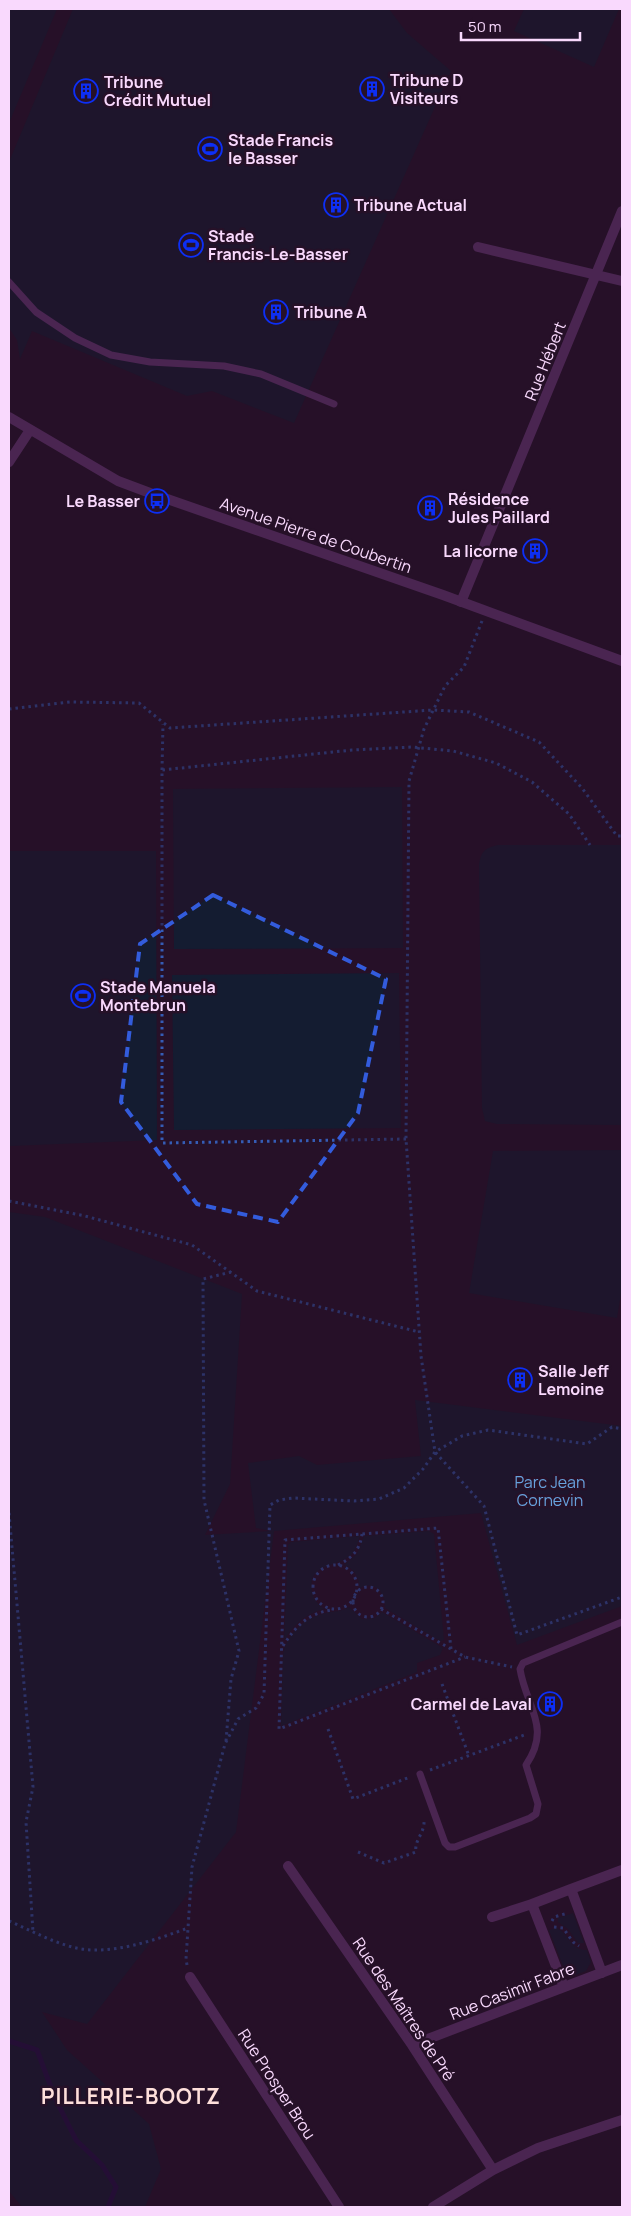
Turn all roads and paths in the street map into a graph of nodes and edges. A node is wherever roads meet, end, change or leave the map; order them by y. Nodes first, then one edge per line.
1 (622, 211) edge
2 (478, 247) dead end
3 (597, 274) junction
4 (622, 281) edge
5 (9, 282) edge
6 (334, 404) dead end
7 (9, 417) edge
8 (30, 430) junction
9 (9, 462) edge
10 (461, 602) junction
11 (486, 612) junction
12 (622, 661) edge
13 (9, 709) edge
14 (433, 710) junction
15 (163, 724) junction
16 (418, 748) junction
17 (162, 770) junction
18 (622, 836) edge
19 (590, 845) dead end
20 (406, 1139) junction
21 (9, 1201) edge
22 (231, 1272) junction
23 (420, 1332) junction
24 (622, 1429) edge
25 (435, 1452) junction
26 (9, 1512) edge
27 (362, 1534) junction
28 (337, 1565) junction
29 (355, 1596) junction
30 (622, 1597) edge
31 (381, 1609) junction
32 (334, 1610) junction
33 (622, 1622) edge
34 (282, 1648) junction
35 (451, 1649) junction
36 (465, 1657) junction
37 (520, 1669) junction
38 (442, 1684) dead end
39 (225, 1744) junction
40 (469, 1756) dead end
41 (417, 1775) joint
42 (414, 1781) dead end
43 (424, 1814) dead end
44 (358, 1852) dead end
45 (288, 1866) dead end
46 (622, 1870) edge
47 (571, 1889) junction
48 (532, 1904) junction
49 (578, 1909) junction
50 (492, 1918) dead end
51 (9, 1921) edge
52 (188, 1928) junction
53 (33, 1932) junction
54 (592, 1946) junction
55 (622, 1965) edge
56 (602, 1973) junction
57 (190, 1977) joint
58 (564, 1987) junction
59 (412, 2045) junction
60 (622, 2120) edge
61 (493, 2170) junction
62 (339, 2207) edge
63 (433, 2207) edge

1 - 3 street, Rue Hébert
2 - 3 street
3 - 4 street
3 - 10 street, Rue Hébert
5 - 6 lane
7 - 8 street, Avenue Pierre de Coubertin
8 - 9 street
8 - 10 street, Avenue Pierre de Coubertin
10 - 11 street, Avenue Pierre de Coubertin
11 - 12 street, Avenue Pierre de Coubertin
11 - 14 path
13 - 15 path
14 - 15 path
14 - 16 path
14 - 18 path
15 - 17 path
16 - 17 path
16 - 19 path
16 - 20 path
17 - 20 path
20 - 23 path
21 - 22 path
22 - 23 path
22 - 39 path
23 - 25 path
24 - 25 path
25 - 30 path
25 - 39 path
26 - 53 path
27 - 28 path
27 - 34 path
27 - 35 path
28 - 29 path
28 - 32 path
29 - 31 path
29 - 31 path
29 - 32 path
31 - 35 path
32 - 34 path
33 - 37 lane
34 - 36 path
35 - 36 path
36 - 37 path
37 - 41 lane
38 - 40 path
39 - 52 path
41 - 42 path
43 - 44 path
45 - 59 street, Rue des Maîtres de Pré
46 - 47 street
47 - 48 street
47 - 49 street
48 - 50 street
48 - 58 street
49 - 54 street
49 - 54 path
51 - 53 path
52 - 53 path
52 - 57 path
54 - 56 street
55 - 56 street, Rue Casimir Fabre
56 - 58 street, Rue Casimir Fabre
57 - 62 street, Rue Prosper Brou
58 - 59 street, Rue Casimir Fabre
59 - 61 street, Rue des Maîtres de Pré
60 - 61 street
61 - 63 street

